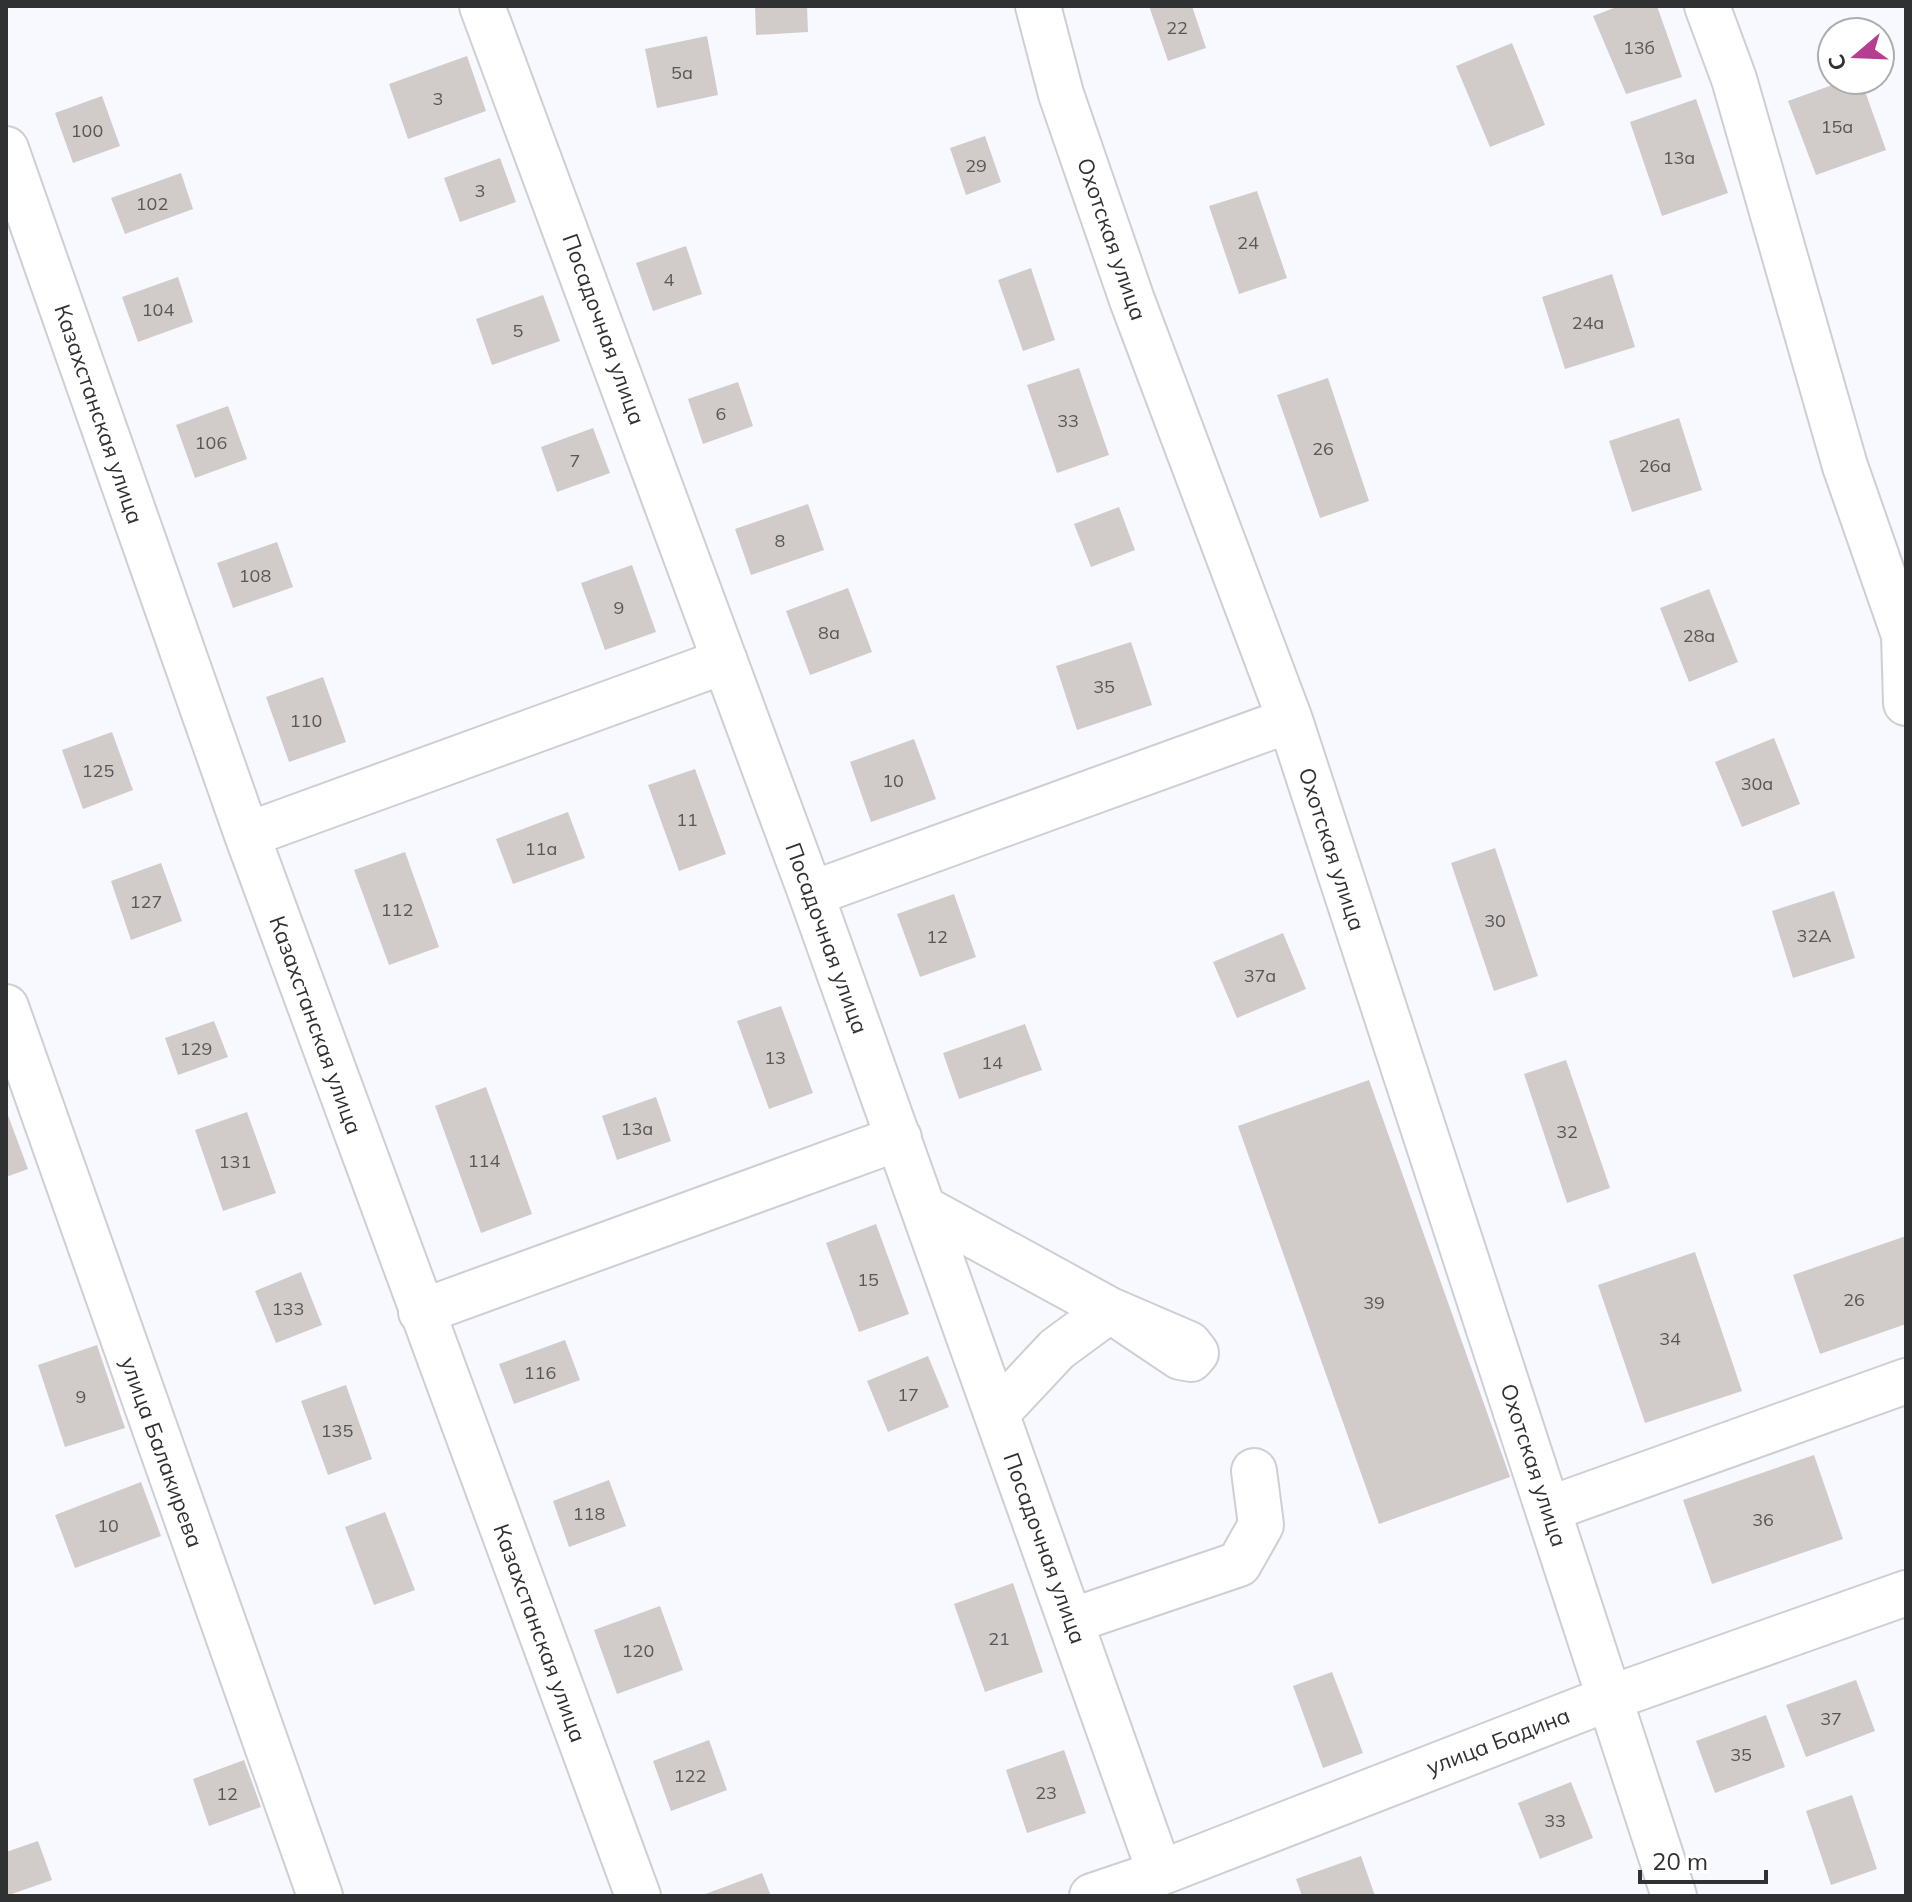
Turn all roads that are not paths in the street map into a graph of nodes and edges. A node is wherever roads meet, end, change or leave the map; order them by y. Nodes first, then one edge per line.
1 (482, 6) edge
2 (1038, 6) edge
3 (1707, 6) edge
4 (6, 149) edge
5 (725, 661) junction
6 (1906, 703) edge
7 (1290, 720) junction
8 (247, 835) junction
9 (811, 894) junction
10 (6, 1007) edge
11 (899, 1138) junction
12 (925, 1209) junction
13 (421, 1312) junction
14 (1906, 1381) edge
15 (997, 1413) junction
16 (1254, 1471) dead end
17 (1549, 1509) junction
18 (1906, 1593) edge
19 (1071, 1621) junction
20 (1610, 1698) junction
21 (1160, 1873) junction
22 (320, 1896) edge
23 (638, 1896) edge
24 (1092, 1896) edge
25 (1674, 1896) edge

1 - 5 street, Посадочная улица
2 - 7 street, Охотская улица
3 - 6 street
4 - 8 street, Казахстанская улица
5 - 8 street
5 - 9 street, Посадочная улица
7 - 9 street
7 - 17 street, Охотская улица
8 - 13 street, Казахстанская улица
9 - 11 street, Посадочная улица
10 - 22 street, улица Балакирева
11 - 12 street, Посадочная улица
11 - 13 street
12 - 15 street, Посадочная улица
12 - 15 street
13 - 23 street, Казахстанская улица
14 - 17 street
15 - 19 street, Посадочная улица
16 - 19 street
17 - 20 street, Охотская улица
18 - 20 street, улица Бадина
19 - 21 street, Посадочная улица
20 - 21 street, улица Бадина
20 - 25 street, Охотская улица
21 - 24 street, улица Бадина

